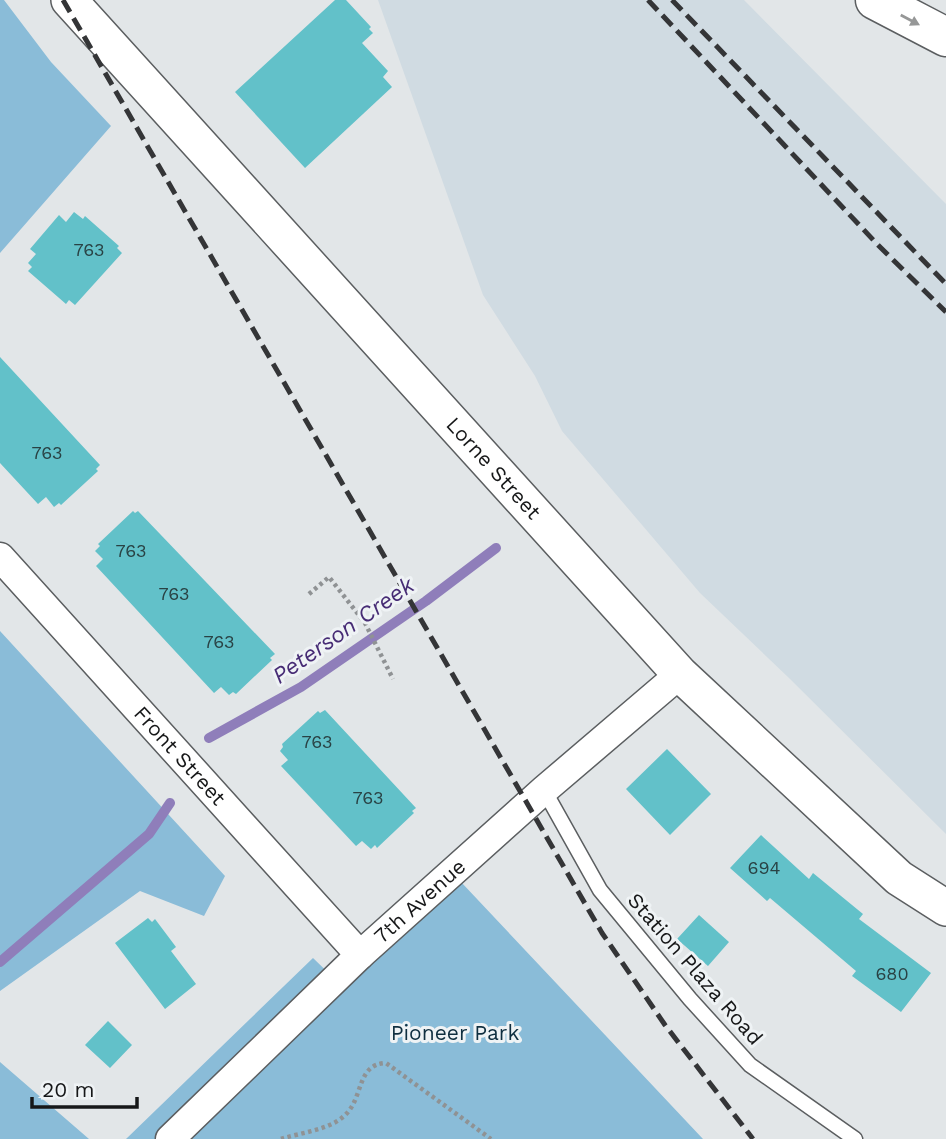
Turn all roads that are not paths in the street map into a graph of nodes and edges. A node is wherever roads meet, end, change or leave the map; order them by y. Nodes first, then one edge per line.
1 (69, 0) edge
2 (875, 0) edge
3 (946, 37) edge
4 (0, 556) edge
5 (680, 674) junction
6 (544, 790) junction
7 (946, 908) edge
8 (360, 955) junction
9 (170, 1139) edge
10 (855, 1139) edge

1 - 5 street, Lorne Street
2 -> 3 main road
4 - 8 street, Front Street
5 - 6 street, 7th Avenue
5 - 7 street, Lorne Street
6 - 8 street, 7th Avenue
6 - 10 lane, Station Plaza Road
8 - 9 street, 7th Avenue

